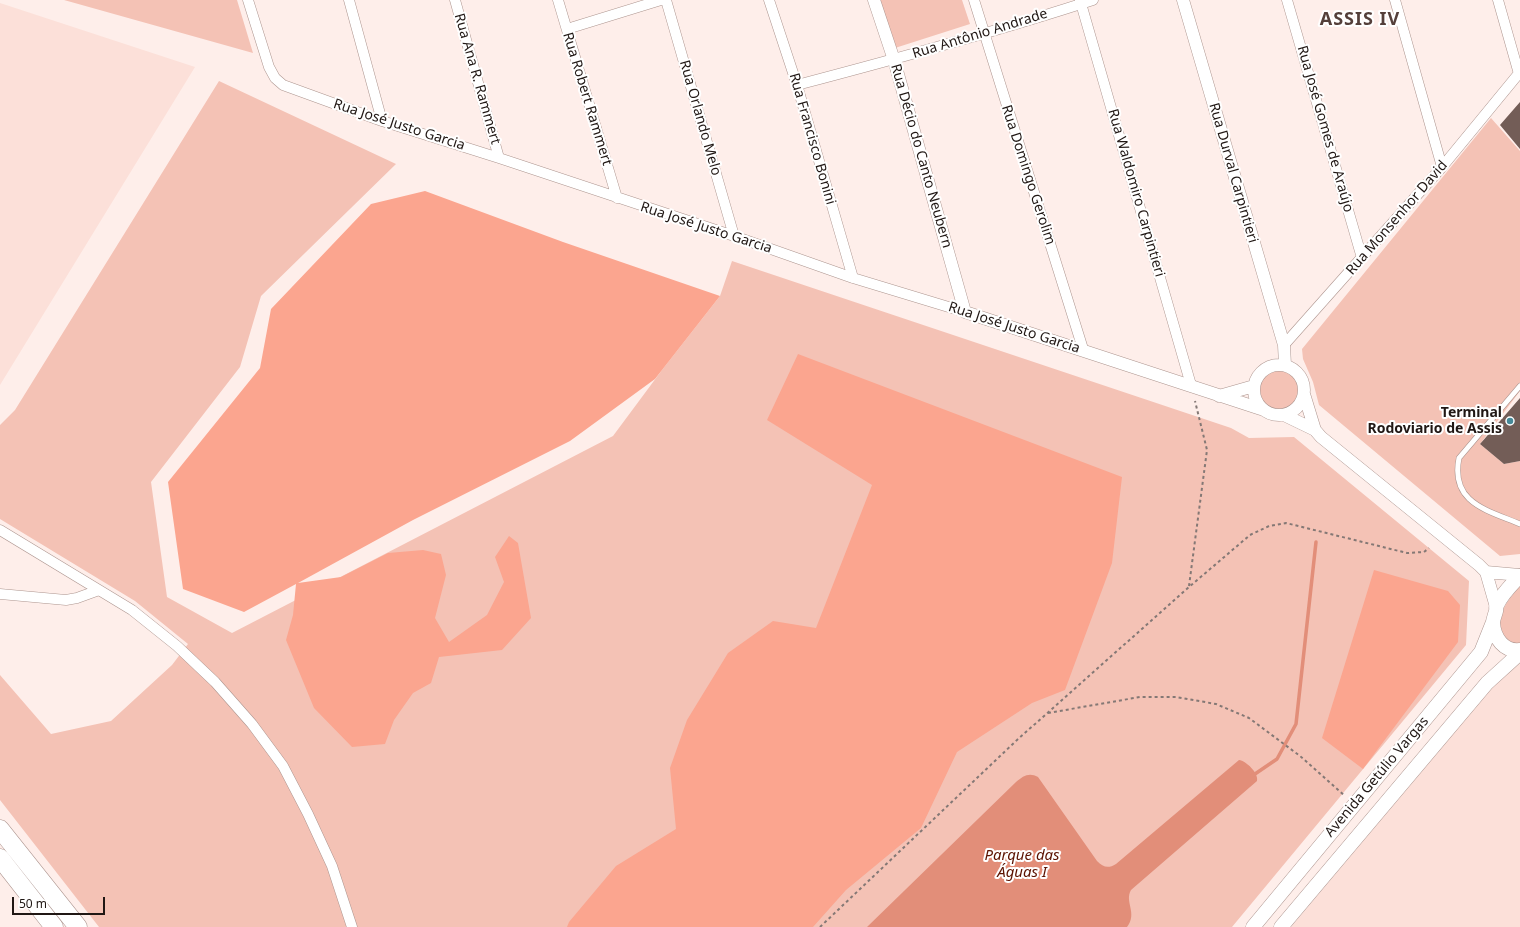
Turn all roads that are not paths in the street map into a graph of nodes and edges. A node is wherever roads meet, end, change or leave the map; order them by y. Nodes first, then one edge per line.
1 (248, 0) edge
2 (349, 0) edge
3 (455, 0) edge
4 (558, 0) edge
5 (661, 0) edge
6 (666, 0) edge
7 (769, 0) edge
8 (874, 0) edge
9 (974, 0) edge
10 (1093, 0) edge
11 (1183, 0) edge
12 (1287, 0) edge
13 (1395, 0) edge
14 (1498, 0) edge
15 (1081, 2) edge
16 (567, 29) junction
17 (984, 34) junction
18 (894, 60) junction
19 (1520, 74) edge
20 (796, 85) junction
21 (382, 121) junction
22 (499, 158) junction
23 (1442, 167) junction
24 (617, 198) junction
25 (734, 236) junction
26 (1362, 258) junction
27 (853, 278) junction
28 (964, 312) junction
29 (1284, 345) junction
30 (1083, 349) junction
31 (1285, 365) junction
32 (1191, 385) junction
33 (1254, 386) junction
34 (1520, 386) edge
35 (1304, 394) junction
36 (1219, 396) junction
37 (1261, 409) junction
38 (1284, 415) junction
39 (1315, 430) junction
40 (1520, 524) edge
41 (0, 530) edge
42 (1486, 572) junction
43 (1520, 576) edge
44 (99, 590) junction
45 (0, 594) edge
46 (1496, 607) junction
47 (1493, 622) junction
48 (1520, 650) edge
49 (1520, 653) edge
50 (0, 829) edge
51 (0, 858) edge
52 (54, 927) edge
53 (78, 927) edge
54 (352, 927) edge
55 (1253, 927) edge
56 (1282, 927) edge

1 - 21 street, Rua José Justo Garcia
2 - 21 street
3 - 22 street, Rua Ana R. Rammert
4 - 16 street, Rua Robert Rammert
5 - 16 street
6 - 25 street, Rua Orlando Melo
7 - 20 street, Rua Francisco Bonini
8 - 18 street, Rua Décio do Canto Neubern
9 - 17 street, Rua Domingo Gerolim
10 - 15 street, Rua Antônio Andrade
11 - 29 street, Rua Durval Carpintieri
12 - 26 street, Rua José Gomes de Araújo
13 - 23 street
14 - 19 street
15 - 17 street, Rua Antônio Andrade
15 - 32 street, Rua Waldomiro Carpintieri
16 - 24 street, Rua Robert Rammert
17 - 18 street, Rua Antônio Andrade
17 - 30 street, Rua Domingo Gerolim
18 - 20 street, Rua Antônio Andrade
18 - 28 street, Rua Décio do Canto Neubern
19 - 23 street, Rua Monsenhor David
20 - 27 street, Rua Francisco Bonini
21 - 22 street, Rua José Justo Garcia
22 - 24 street, Rua José Justo Garcia
23 - 26 street, Rua Monsenhor David
24 - 25 street, Rua José Justo Garcia
25 - 27 street, Rua José Justo Garcia
26 - 29 street, Rua Monsenhor David
27 - 28 street, Rua José Justo Garcia
28 - 30 street, Rua José Justo Garcia
29 - 31 street
30 - 32 street, Rua José Justo Garcia
31 - 33 street
31 - 35 street
32 - 36 street, Rua José Justo Garcia
33 - 36 street
33 - 37 street
34 - 40 lane
35 - 38 street
35 - 39 street
36 - 37 street, Rua José Justo Garcia
37 - 38 street
38 - 39 street
39 - 42 street
41 - 44 street
42 - 43 street
42 - 46 street
43 - 46 main road, Avenida Getúlio Vargas
44 - 45 street
44 - 54 street
46 - 47 main road, Avenida Getúlio Vargas
47 - 48 main road
47 - 55 main road, Avenida Getúlio Vargas
49 - 56 main road, Avenida Getúlio Vargas
50 - 53 highway
51 - 52 highway

